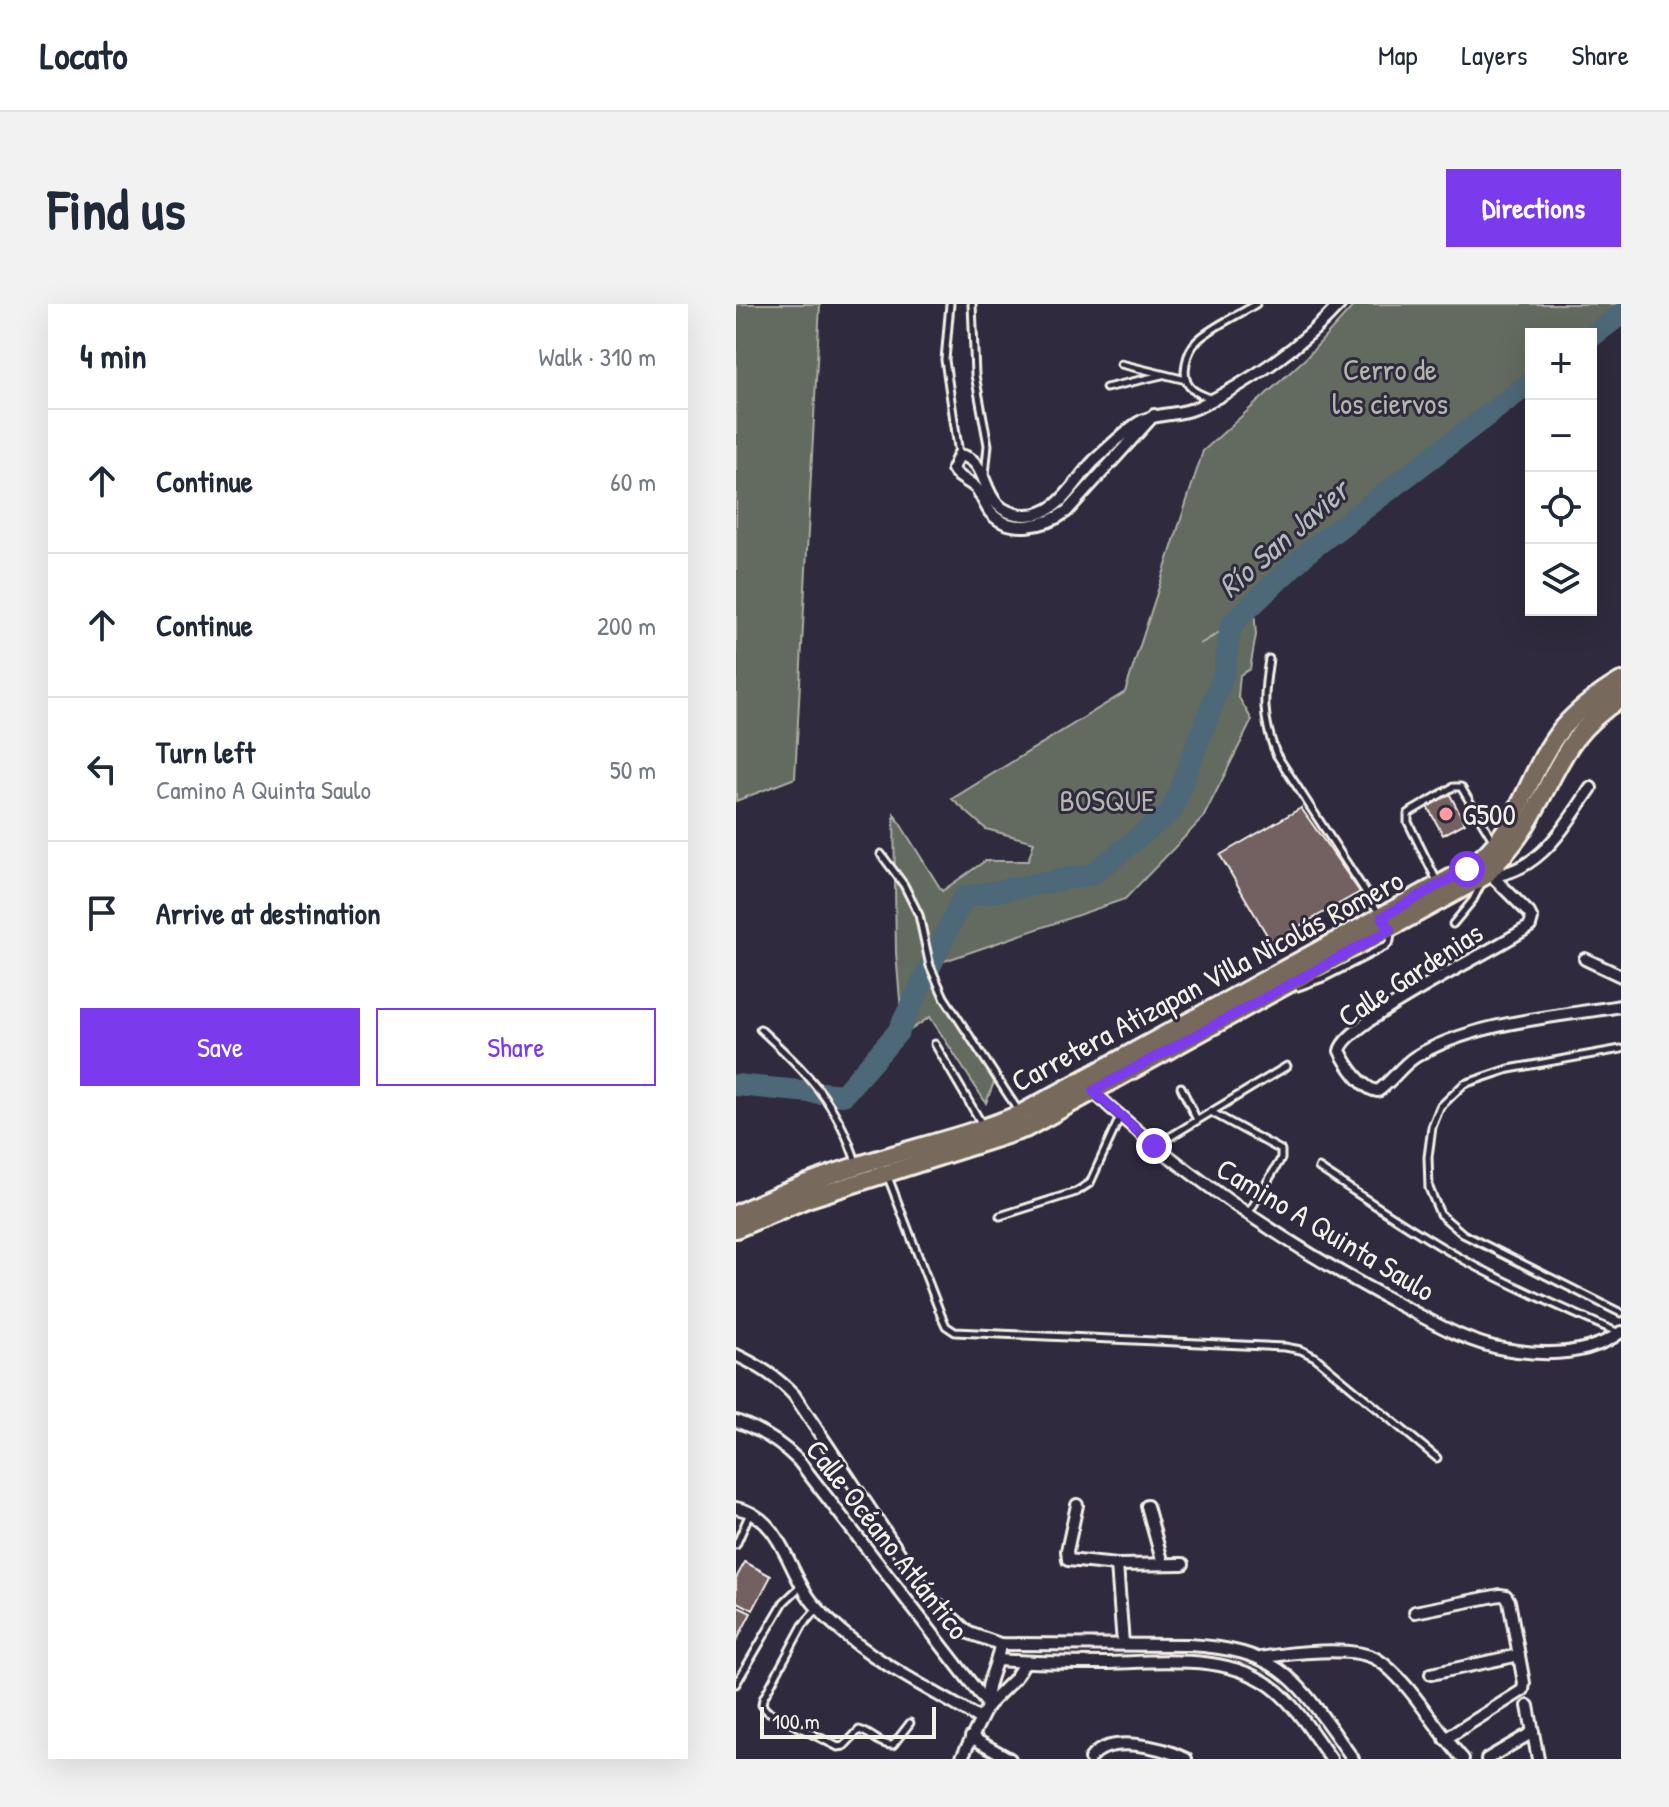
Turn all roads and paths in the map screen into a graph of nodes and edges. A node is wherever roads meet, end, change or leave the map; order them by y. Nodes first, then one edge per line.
1 (950, 304) edge
2 (972, 304) edge
3 (1256, 304) edge
4 (1340, 304) edge
5 (1121, 364) dead end
6 (1163, 374) junction
7 (1186, 380) junction
8 (1106, 388) dead end
9 (1213, 399) junction
10 (1154, 415) junction
11 (959, 455) junction
12 (984, 480) junction
13 (1269, 659) dead end
14 (1621, 681) edge
15 (1621, 698) edge
16 (1591, 788) dead end
17 (1496, 845) junction
18 (881, 854) dead end
19 (1488, 876) junction
20 (1440, 885) junction
21 (1386, 924) junction
22 (1453, 924) dead end
23 (1585, 959) dead end
24 (1621, 976) edge
25 (1621, 1006) edge
26 (760, 1029) dead end
27 (935, 1044) dead end
28 (1621, 1049) edge
29 (1287, 1066) dead end
30 (1087, 1086) junction
31 (1181, 1087) dead end
32 (1054, 1106) junction
33 (1211, 1112) junction
34 (1020, 1114) junction
35 (1120, 1116) junction
36 (1197, 1120) junction
37 (985, 1129) junction
38 (1154, 1146) junction
39 (857, 1166) junction
40 (1319, 1168) dead end
41 (886, 1173) junction
42 (736, 1214) edge
43 (1247, 1215) junction
44 (1000, 1216) dead end
45 (736, 1229) edge
46 (1621, 1313) edge
47 (1620, 1333) edge
48 (736, 1355) edge
49 (736, 1421) edge
50 (1437, 1458) dead end
51 (1077, 1505) dead end
52 (1147, 1506) dead end
53 (736, 1508) edge
54 (751, 1512) junction
55 (736, 1545) edge
56 (1163, 1564) junction
57 (1183, 1564) dead end
58 (1117, 1565) junction
59 (801, 1586) junction
60 (818, 1608) junction
61 (1415, 1612) dead end
62 (1000, 1644) junction
63 (1123, 1644) junction
64 (1519, 1655) junction
65 (1261, 1658) junction
66 (999, 1660) junction
67 (1025, 1662) junction
68 (739, 1673) edge
69 (1431, 1674) dead end
70 (736, 1684) edge
71 (988, 1705) junction
72 (1528, 1706) dead end
73 (980, 1719) junction
74 (910, 1723) dead end
75 (1533, 1732) junction
76 (971, 1737) junction
77 (1445, 1739) junction
78 (961, 1759) edge
79 (1010, 1759) edge
80 (1090, 1759) edge
81 (1186, 1759) edge
82 (1331, 1759) edge
83 (1353, 1759) edge
84 (1463, 1759) edge
85 (1487, 1759) edge
86 (1538, 1759) edge

1 - 11 lane
2 - 12 lane
3 - 7 lane
4 - 9 street
5 - 6 lane
6 - 7 lane
6 - 8 lane
7 - 9 lane
9 - 10 street
10 - 11 street
10 - 12 street
11 - 12 street
13 - 21 lane
14 - 17 main road, Carretera Atizapan Villa Nicolás Romero
15 - 19 main road, Carretera Atizapan Villa Nicolás Romero
16 - 19 street
17 - 20 main road, Carretera Atizapan Villa Nicolás Romero
17 - 20 lane
18 - 34 lane
19 - 21 main road, Carretera Atizapan Villa Nicolás Romero
19 - 22 lane
19 - 25 street, Calle Gardenias
20 - 21 main road, Carretera Atizapan Villa Nicolás Romero
21 - 30 main road, Carretera Atizapan Villa Nicolás Romero
21 - 30 main road, Carretera Atizapan Villa Nicolás Romero
23 - 24 street
26 - 39 lane
27 - 37 lane
28 - 46 lane
29 - 33 lane
30 - 32 main road, Carretera Atizapan Villa Nicolás Romero
30 - 35 street, Camino A Quinta Saulo
31 - 36 lane
32 - 34 main road, Carretera Atizapan Villa Nicolás Romero
32 - 41 main road, Carretera Atizapan Villa Nicolás Romero
33 - 36 lane
33 - 43 lane
34 - 37 main road, Carretera Atizapan Villa Nicolás Romero
35 - 38 street, Camino A Quinta Saulo
35 - 44 lane
36 - 38 lane
37 - 39 main road, Carretera Atizapan Villa Nicolás Romero
38 - 43 street, Camino A Quinta Saulo
39 - 42 main road, Carretera Atizapan Villa Nicolás Romero
40 - 47 lane
41 - 45 main road, Carretera Atizapan Villa Nicolás Romero
41 - 50 lane
43 - 47 street, Camino A Quinta Saulo
48 - 62 street
49 - 71 street, Calle Océano Atlántico
51 - 58 street
52 - 56 street
53 - 54 street
54 - 55 lane
54 - 59 street
56 - 57 street
56 - 58 street
58 - 63 street
59 - 60 street
59 - 68 lane
60 - 73 street
60 - 74 lane
61 - 64 street
62 - 63 street
62 - 66 street
63 - 65 street
64 - 69 street
64 - 77 street
65 - 77 street
65 - 83 street
66 - 67 street
66 - 71 street
67 - 71 street
67 - 82 street
68 - 70 lane
71 - 73 street
72 - 75 street
73 - 76 street
75 - 85 street
75 - 86 street
76 - 78 street
76 - 79 street
77 - 84 street
80 - 81 street

